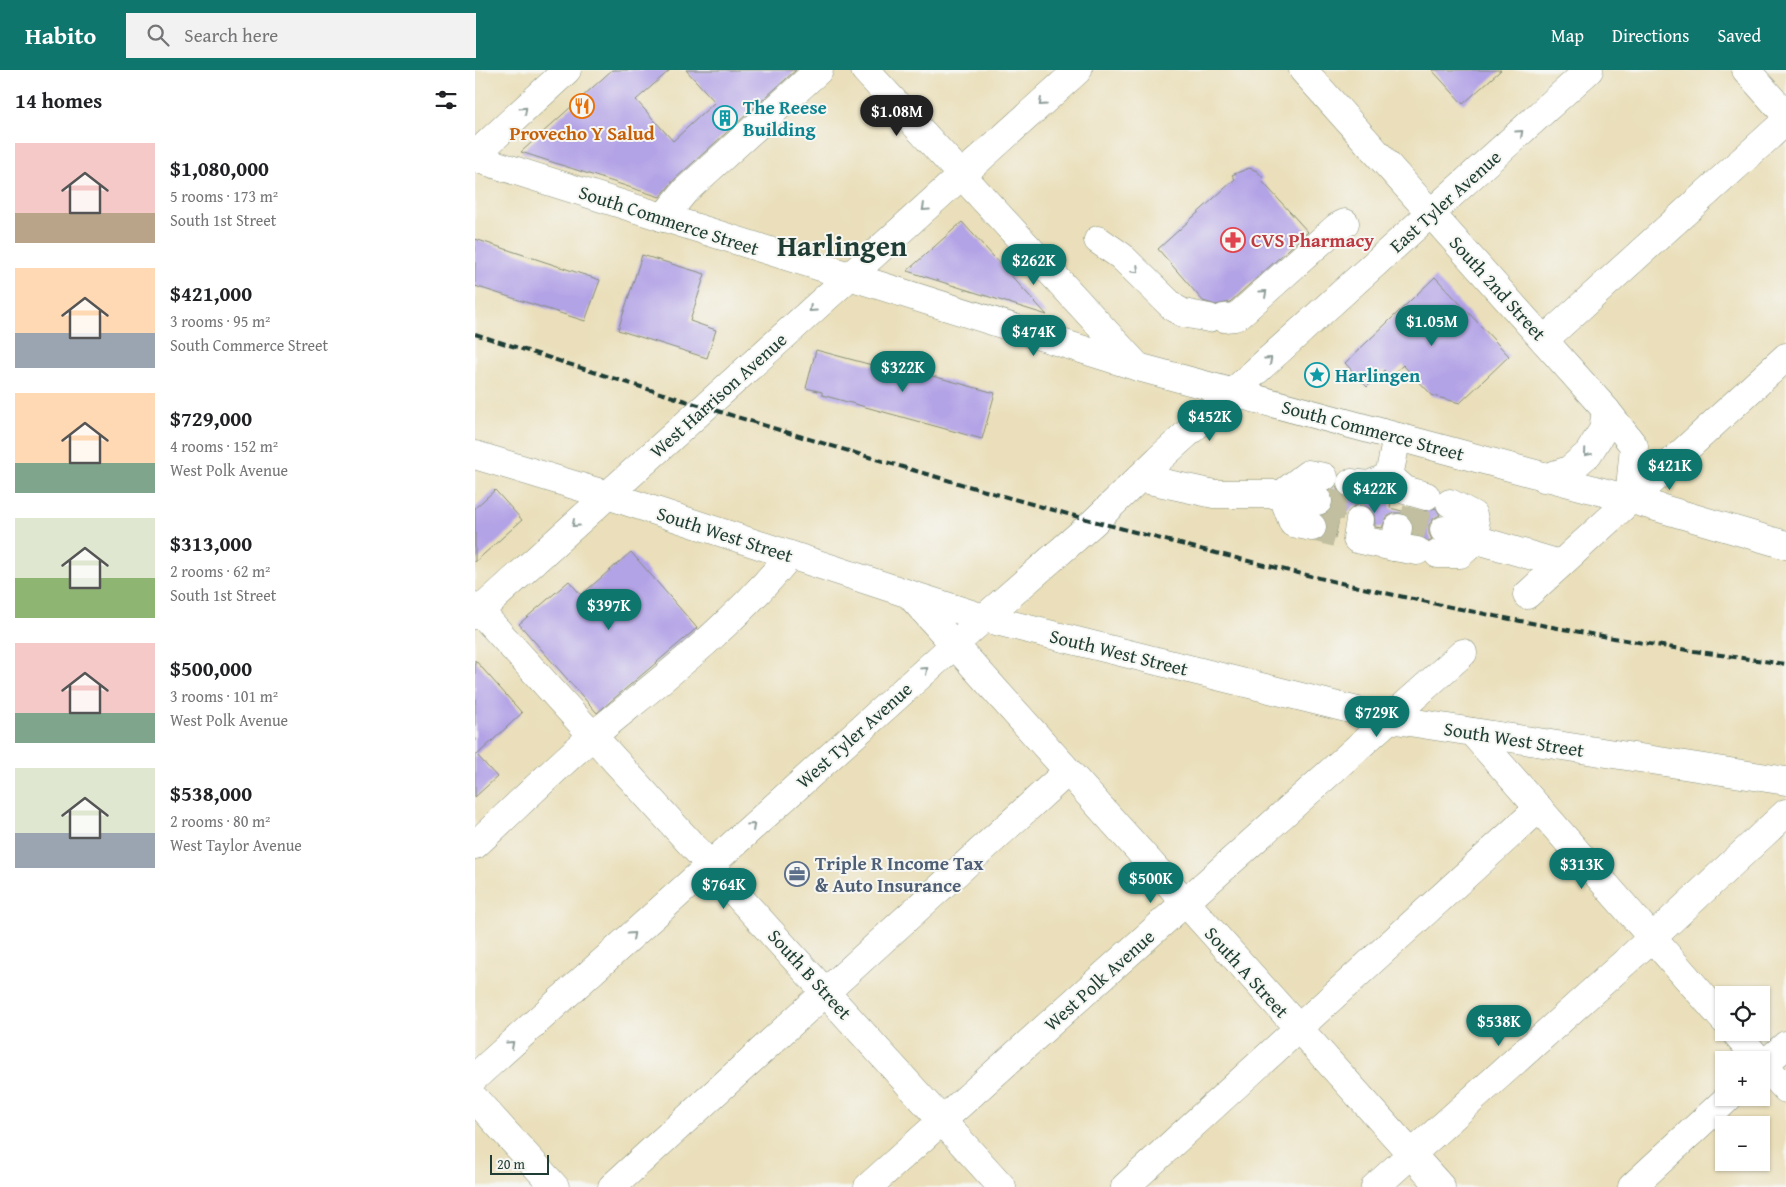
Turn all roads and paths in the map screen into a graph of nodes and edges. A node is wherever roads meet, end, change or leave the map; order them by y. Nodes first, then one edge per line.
1 (567, 70) edge
2 (819, 70) edge
3 (865, 70) edge
4 (1078, 70) edge
5 (1589, 70) edge
6 (1746, 70) edge
7 (1317, 75) edge
8 (1786, 115) edge
9 (1786, 121) edge
10 (475, 157) edge
11 (961, 175) junction
12 (1431, 213) junction
13 (663, 218) junction
14 (1345, 223) dead end
15 (1098, 240) dead end
16 (849, 276) junction
17 (1544, 340) junction
18 (1786, 357) edge
19 (1138, 367) junction
20 (1233, 392) junction
21 (1606, 410) junction
22 (1397, 437) junction
23 (475, 455) edge
24 (1140, 478) junction
25 (1544, 478) junction
26 (1321, 489) tunnel mouth
27 (1282, 494) junction
28 (607, 495) junction
29 (1629, 499) junction
30 (1389, 516) junction
31 (1478, 538) junction
32 (1786, 545) edge
33 (790, 555) junction
34 (1560, 564) junction
35 (909, 594) junction
36 (1527, 595) dead end
37 (476, 611) edge
38 (983, 618) junction
39 (953, 645) junction
40 (1463, 652) dead end
41 (1390, 719) junction
42 (1472, 732) junction
43 (593, 736) junction
44 (1067, 772) junction
45 (1786, 781) edge
46 (1539, 808) junction
47 (1786, 814) edge
48 (475, 845) edge
49 (711, 864) junction
50 (1184, 902) junction
51 (1652, 938) junction
52 (826, 992) junction
53 (1715, 1010) edge
54 (1298, 1029) junction
55 (1742, 1041) edge
56 (1786, 1045) edge
57 (1750, 1051) edge
58 (1770, 1057) edge
59 (1770, 1073) edge
60 (475, 1077) edge
61 (1786, 1089) edge
62 (475, 1099) edge
63 (1719, 1106) edge
64 (942, 1121) junction
65 (1411, 1154) junction
66 (555, 1187) edge
67 (612, 1187) edge
68 (868, 1187) edge
69 (1002, 1187) edge
70 (1125, 1187) edge
71 (1375, 1187) edge
72 (1441, 1187) edge
73 (1632, 1187) edge

10 -> 1 street
2 - 13 street
3 - 11 street
4 -> 11 street, West Harrison Avenue
12 -> 5 street, East Tyler Avenue
6 - 8 street
7 - 12 street, South 2nd Street
9 - 17 street
10 - 13 street, South Commerce Street
11 -> 16 street, West Harrison Avenue
11 - 19 street
12 - 17 street, South 2nd Street
20 -> 12 street, East Tyler Avenue
13 - 16 street, South Commerce Street
15 -> 14 street
16 - 19 street, South Commerce Street
16 -> 28 street, West Harrison Avenue
17 - 21 street, South 2nd Street
18 - 29 street
19 - 20 street, South Commerce Street
20 - 22 street, South Commerce Street
20 - 24 street, West Tyler Avenue
21 -> 25 street
21 - 29 street, South 2nd Street
22 - 25 street, South Commerce Street
22 - 30 street
23 - 28 street, South West Street
24 - 27 street
24 - 38 street, West Tyler Avenue
25 - 29 street, South Commerce Street
26 - 27 street
27 - 30 street
28 - 33 street, South West Street
28 -> 37 street, West Harrison Avenue
29 - 32 street, South Commerce Street
29 - 34 street
30 - 31 street
30 - 31 street
31 - 34 street
33 - 35 street, South West Street
33 - 43 street
34 - 36 street
35 - 38 street, South West Street
35 - 39 street
37 - 43 street, South B Street
38 - 39 street, West Tyler Avenue
38 - 41 street, South West Street
39 - 44 street, South A Street
49 -> 39 street, West Tyler Avenue
40 - 41 street, West Polk Avenue
41 - 42 street, South West Street
41 - 50 street, West Polk Avenue
42 - 45 street, South West Street
42 - 46 street
43 - 48 street
43 - 49 street, South B Street
44 - 50 street, South A Street
44 - 52 street
46 - 51 street
46 - 54 street
47 - 51 street
49 - 52 street, South B Street
60 -> 49 street, West Tyler Avenue
50 - 54 street, South A Street
50 - 64 street, West Polk Avenue
51 - 53 street
51 - 65 street
52 - 64 street, South B Street
52 - 67 street
54 - 65 street, South A Street
54 - 70 street
55 - 57 street
56 - 58 street
59 - 61 street
62 - 66 street
63 - 73 street
64 - 68 street, West Polk Avenue
64 - 69 street, South B Street
65 - 71 street
65 - 72 street, South A Street

